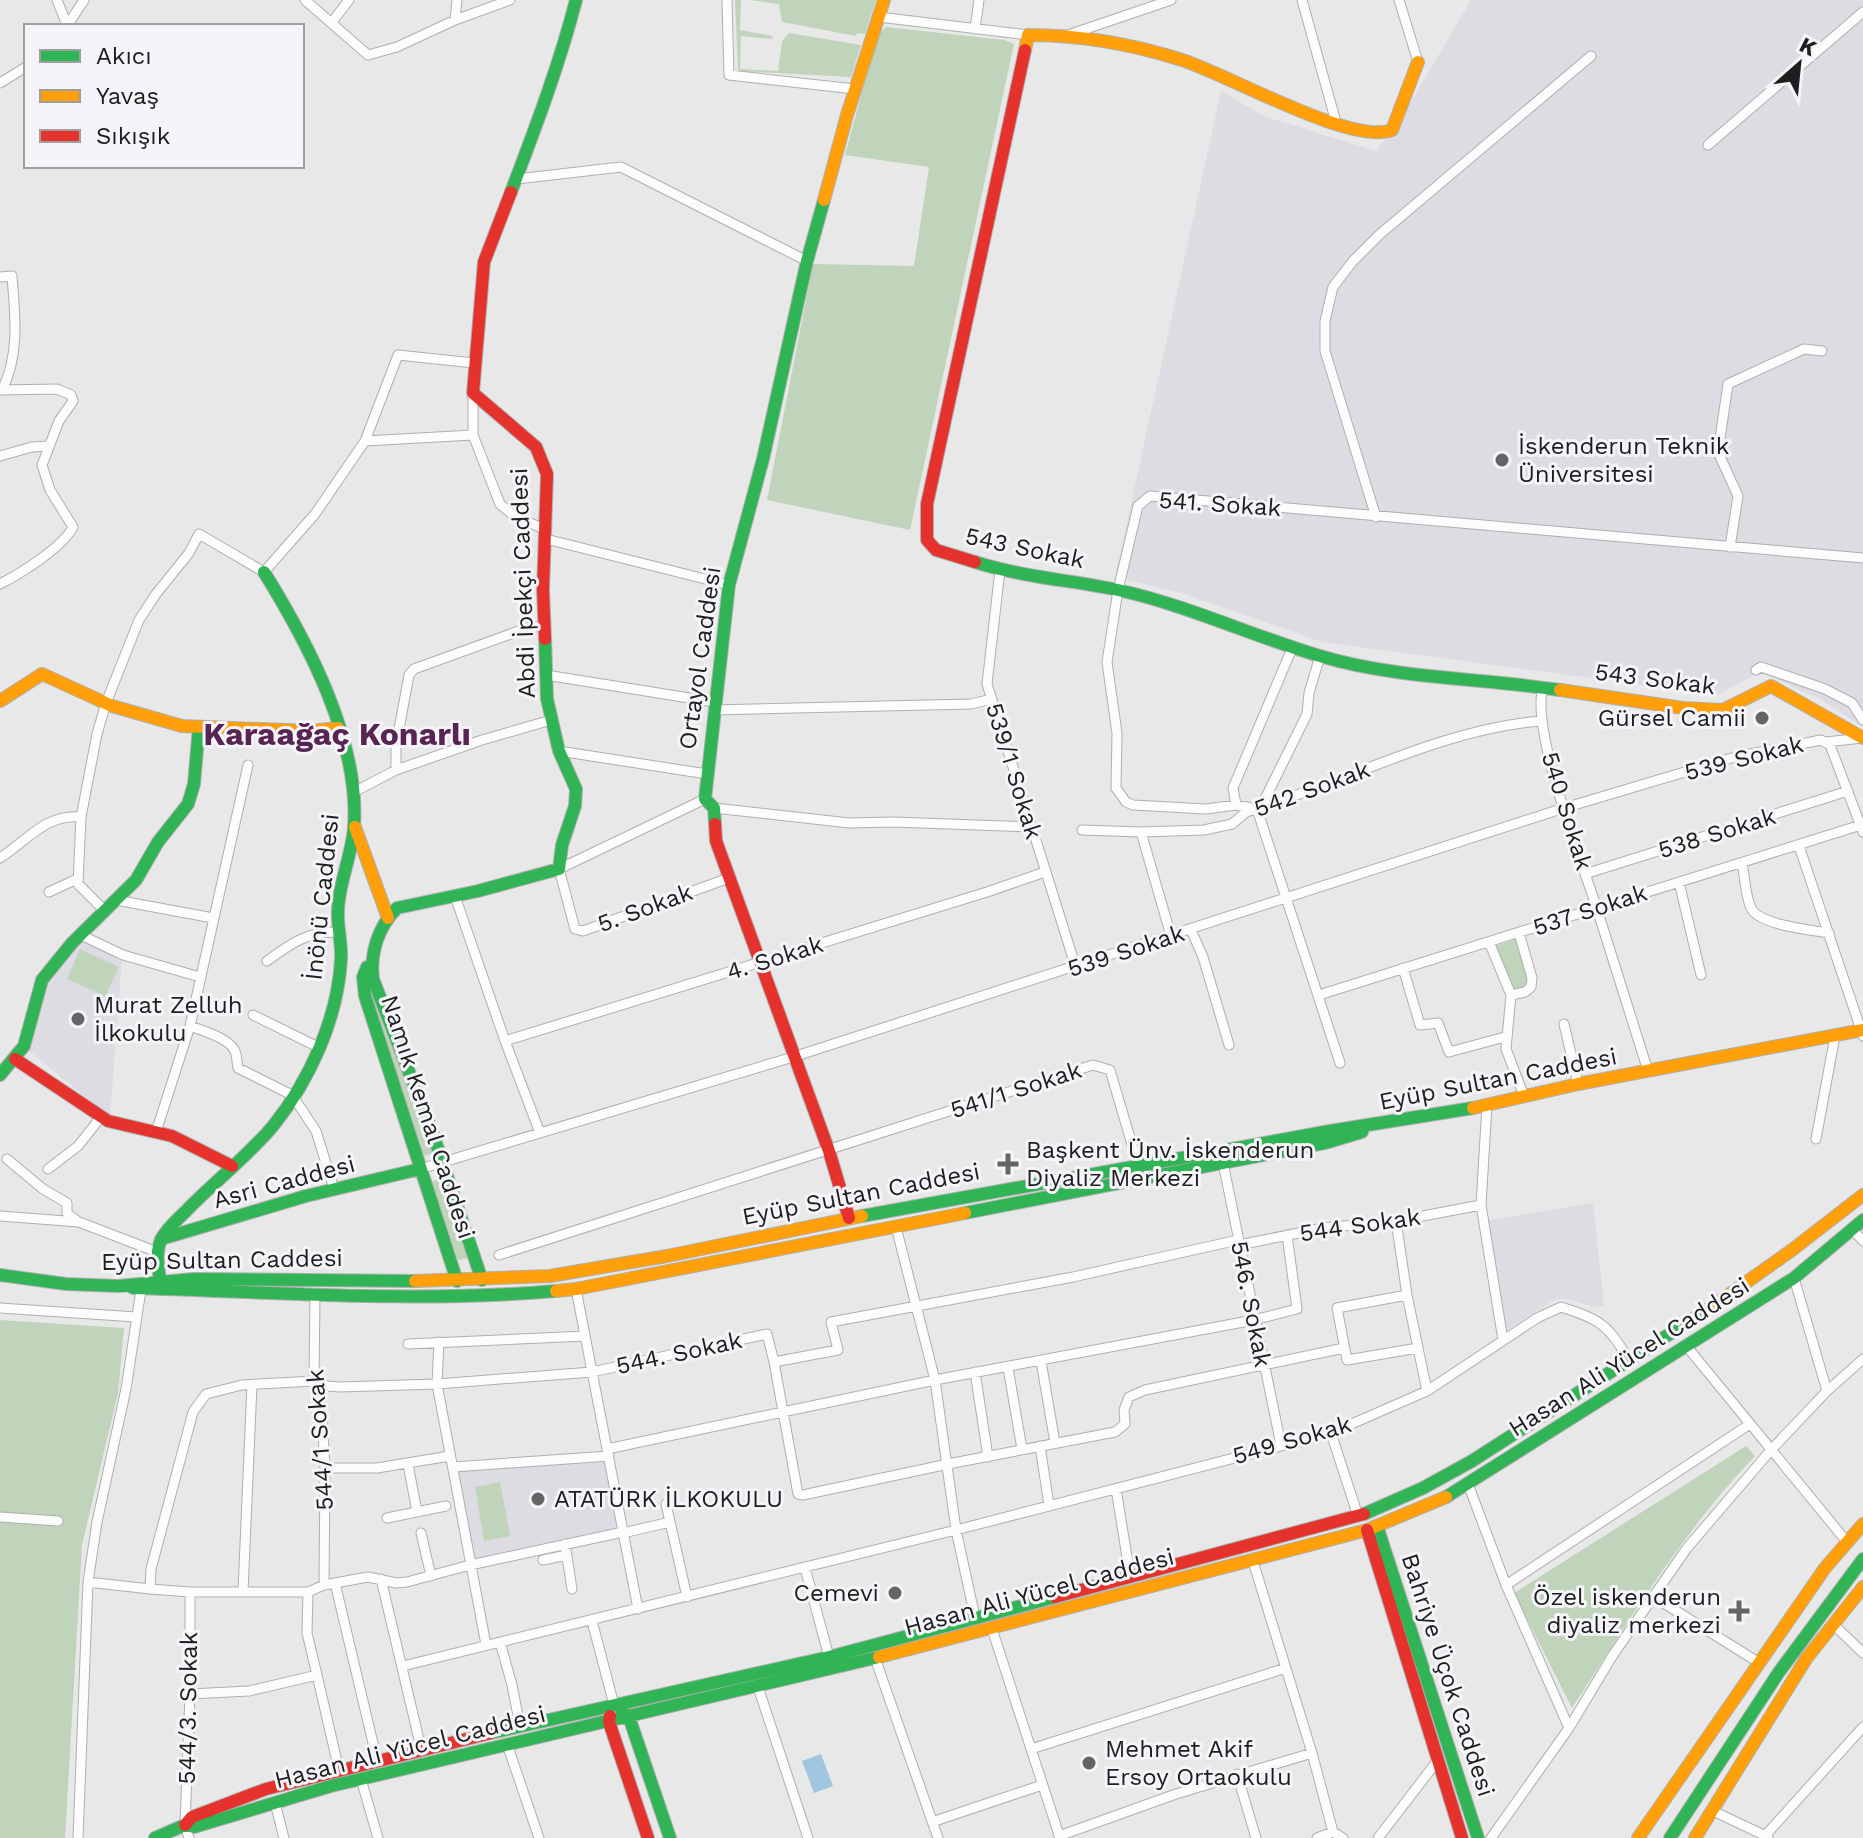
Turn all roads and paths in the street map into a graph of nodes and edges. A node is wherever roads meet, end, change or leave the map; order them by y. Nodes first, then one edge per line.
1 (57, 0) edge
2 (84, 0) edge
3 (305, 0) edge
4 (349, 0) edge
5 (457, 0) edge
6 (510, 0) edge
7 (576, 0) edge
8 (727, 0) edge
9 (884, 0) edge
10 (979, 0) edge
11 (1171, 0) edge
12 (1302, 0) edge
13 (1399, 0) edge
14 (1863, 12) edge
15 (879, 17) junction
16 (455, 20) junction
17 (332, 22) junction
18 (66, 24) edge
19 (68, 24) edge
20 (975, 29) junction
21 (1028, 35) junction
22 (1068, 35) junction
23 (1591, 56) dead end
24 (1418, 62) joint
25 (24, 68) edge
26 (0, 83) edge
27 (855, 89) junction
28 (1336, 122) junction
29 (1708, 145) dead end
30 (517, 179) junction
31 (807, 261) junction
32 (0, 277) edge
33 (1822, 351) dead end
34 (474, 363) junction
35 (1, 390) edge
36 (473, 393) junction
37 (473, 435) junction
38 (365, 441) junction
39 (48, 446) junction
40 (0, 456) edge
41 (1376, 517) junction
42 (546, 535) junction
43 (1730, 547) junction
44 (1863, 558) edge
45 (1000, 570) junction
46 (264, 572) junction
47 (0, 584) edge
48 (729, 585) junction
49 (1118, 590) junction
50 (543, 626) junction
51 (1293, 646) junction
52 (1320, 656) junction
53 (1756, 670) dead end
54 (546, 675) junction
55 (1543, 687) junction
56 (992, 699) junction
57 (0, 701) edge
58 (106, 703) junction
59 (713, 706) junction
60 (551, 720) junction
61 (1863, 720) edge
62 (1541, 721) junction
63 (199, 727) junction
64 (338, 728) junction
65 (1862, 738) edge
66 (1828, 744) junction
67 (559, 751) junction
68 (248, 765) dead end
69 (396, 770) junction
70 (707, 774) junction
71 (1848, 791) junction
72 (352, 793) junction
73 (710, 804) junction
74 (1236, 805) junction
75 (1259, 808) junction
76 (1564, 808) junction
77 (81, 817) junction
78 (354, 824) junction
79 (1031, 827) junction
80 (1862, 828) edge
81 (1082, 830) dead end
82 (1141, 832) junction
83 (1799, 846) junction
84 (0, 858) edge
85 (1742, 863) junction
86 (559, 869) junction
87 (1045, 872) junction
88 (1585, 874) junction
89 (729, 878) junction
90 (77, 879) junction
91 (1679, 882) junction
92 (49, 892) dead end
93 (455, 896) junction
94 (1288, 898) junction
95 (116, 900) junction
96 (1597, 908) junction
97 (105, 911) junction
98 (213, 918) junction
99 (388, 918) junction
100 (1191, 930) junction
101 (338, 932) junction
102 (1519, 933) junction
103 (1829, 933) junction
104 (81, 935) junction
105 (1171, 936) junction
106 (1489, 942) junction
107 (341, 956) junction
108 (267, 961) dead end
109 (761, 963) junction
110 (369, 966) junction
111 (1076, 968) junction
112 (1403, 968) junction
113 (1701, 975) dead end
114 (200, 977) junction
115 (1319, 995) junction
116 (1511, 995) junction
117 (253, 1015) dead end
118 (1564, 1024) dead end
119 (190, 1026) junction
120 (1863, 1032) edge
121 (1835, 1036) junction
122 (1505, 1037) junction
123 (505, 1041) junction
124 (1229, 1045) dead end
125 (318, 1047) junction
126 (793, 1057) junction
127 (15, 1059) junction
128 (1340, 1063) dead end
129 (1648, 1071) junction
130 (0, 1075) edge
131 (1578, 1084) junction
132 (292, 1095) junction
133 (1524, 1096) junction
134 (1487, 1105) junction
135 (101, 1117) junction
136 (1367, 1127) junction
137 (156, 1132) junction
138 (540, 1133) junction
139 (1816, 1139) dead end
140 (829, 1151) junction
141 (7, 1159) dead end
142 (1223, 1163) junction
143 (443, 1164) junction
144 (1138, 1165) junction
145 (232, 1166) junction
146 (48, 1169) dead end
147 (420, 1169) junction
148 (334, 1189) junction
149 (1863, 1195) edge
150 (1481, 1205) junction
151 (0, 1216) edge
152 (849, 1218) junction
153 (1396, 1221) junction
154 (79, 1222) junction
155 (1858, 1225) edge
156 (896, 1227) junction
157 (1287, 1235) junction
158 (1863, 1241) edge
159 (1238, 1242) junction
160 (159, 1246) junction
161 (499, 1255) dead end
162 (0, 1275) edge
163 (1794, 1278) junction
164 (160, 1280) junction
165 (482, 1280) junction
166 (457, 1281) junction
167 (118, 1286) junction
168 (576, 1289) junction
169 (141, 1290) junction
170 (315, 1294) junction
171 (1407, 1295) junction
172 (917, 1306) junction
173 (0, 1308) edge
174 (136, 1317) junction
175 (1254, 1320) junction
176 (585, 1336) junction
177 (1503, 1340) junction
178 (439, 1342) junction
179 (408, 1344) dead end
180 (1344, 1348) junction
181 (1418, 1348) junction
182 (1688, 1348) junction
183 (1863, 1359) edge
184 (1041, 1361) junction
185 (774, 1362) junction
186 (1630, 1362) junction
187 (1263, 1366) junction
188 (1008, 1368) junction
189 (592, 1372) junction
190 (975, 1372) junction
191 (935, 1380) junction
192 (314, 1381) junction
193 (437, 1384) junction
194 (252, 1385) junction
195 (1427, 1391) junction
196 (1827, 1391) junction
197 (784, 1412) junction
198 (1750, 1424) junction
199 (1331, 1433) junction
200 (1055, 1443) junction
201 (1281, 1445) junction
202 (1040, 1446) junction
203 (1022, 1449) junction
204 (1771, 1450) junction
205 (608, 1452) junction
206 (450, 1456) junction
207 (988, 1457) junction
208 (408, 1464) junction
209 (948, 1464) junction
210 (453, 1467) junction
211 (325, 1468) junction
212 (1468, 1484) junction
213 (1116, 1489) junction
214 (666, 1504) dead end
215 (1049, 1505) junction
216 (446, 1506) dead end
217 (417, 1512) junction
218 (1358, 1516) junction
219 (0, 1517) edge
220 (387, 1518) dead end
221 (58, 1521) dead end
222 (670, 1522) junction
223 (1863, 1524) edge
224 (1372, 1528) junction
225 (956, 1530) junction
226 (623, 1532) junction
227 (421, 1533) dead end
228 (1847, 1542) junction
229 (565, 1544) junction
230 (567, 1555) junction
231 (1252, 1558) junction
232 (1863, 1559) edge
233 (543, 1560) dead end
234 (470, 1565) junction
235 (805, 1568) junction
236 (1130, 1575) junction
237 (431, 1576) junction
238 (381, 1579) junction
239 (88, 1582) junction
240 (330, 1584) junction
241 (1506, 1585) junction
242 (1863, 1587) edge
243 (150, 1589) junction
244 (572, 1589) dead end
245 (243, 1591) junction
246 (190, 1592) junction
247 (308, 1592) junction
248 (687, 1597) junction
249 (1654, 1597) junction
250 (638, 1609) junction
251 (975, 1617) junction
252 (592, 1621) junction
253 (1833, 1624) junction
254 (992, 1629) junction
255 (500, 1642) junction
256 (486, 1645) junction
257 (1863, 1653) edge
258 (829, 1657) junction
259 (875, 1658) junction
260 (1758, 1662) junction
261 (403, 1666) junction
262 (1286, 1668) junction
263 (317, 1675) junction
264 (758, 1687) junction
265 (190, 1694) junction
266 (614, 1705) junction
267 (629, 1717) junction
268 (609, 1722) junction
269 (520, 1726) junction
270 (1863, 1727) edge
271 (1569, 1728) junction
272 (507, 1744) junction
273 (421, 1748) junction
274 (1031, 1749) junction
275 (1312, 1753) junction
276 (377, 1760) junction
277 (1438, 1760) junction
278 (339, 1770) junction
279 (1237, 1774) junction
280 (361, 1779) junction
281 (1042, 1785) junction
282 (275, 1803) junction
283 (1713, 1811) junction
284 (932, 1822) junction
285 (187, 1832) edge
286 (1338, 1835) edge
287 (1059, 1837) edge
288 (1766, 1837) edge
289 (78, 1838) edge
290 (155, 1838) edge
291 (284, 1838) edge
292 (378, 1838) edge
293 (539, 1838) edge
294 (648, 1838) edge
295 (670, 1838) edge
296 (808, 1838) edge
297 (938, 1838) edge
298 (1256, 1838) edge
299 (1317, 1838) edge
300 (1378, 1838) edge
301 (1462, 1838) edge
302 (1478, 1838) edge
303 (1491, 1838) edge
304 (1638, 1838) edge
305 (1670, 1838) edge
306 (1695, 1838) edge

1 - 18 street
2 - 19 street
3 - 17 street
4 - 17 street
5 - 16 street
6 - 16 street
7 - 30 main road
8 - 27 street
9 - 15 main road, Ortayol Caddesi
10 - 20 street
11 - 22 street
12 - 28 street
13 - 24 street
14 - 29 street
15 - 20 street
15 - 27 main road, Ortayol Caddesi
16 - 17 street
20 - 21 street
21 - 22 main road
21 - 45 main road, 543 Sokak
22 - 28 main road
23 - 41 street
24 - 28 main road
25 - 26 street
27 - 31 main road, Ortayol Caddesi
30 - 31 street
30 - 34 main road
31 - 48 main road, Ortayol Caddesi
32 - 35 street
33 - 43 street
34 - 36 main road
34 - 38 street
35 - 39 street
36 - 37 street
36 - 42 main road, Abdi İpekçi Caddesi
37 - 38 street
37 - 42 street
38 - 46 street
39 - 40 street
39 - 47 street
41 - 43 street, 541. Sokak
41 - 49 street, 541. Sokak
42 - 48 street
42 - 50 main road, Abdi İpekçi Caddesi
43 - 44 street, 541. Sokak
45 - 49 main road, 543 Sokak
45 - 56 street, 539/1 Sokak
46 - 58 street
46 - 64 main road, İnönü Caddesi
48 - 59 main road, Ortayol Caddesi
49 - 51 main road, 543 Sokak
49 - 74 street, 541. Sokak
50 - 54 main road, Abdi İpekçi Caddesi
50 - 69 street
51 - 52 main road, 543 Sokak
51 - 74 street
52 - 55 main road, 543 Sokak
52 - 75 street
53 - 61 street
54 - 59 street
54 - 60 main road, Abdi İpekçi Caddesi
55 - 62 street, 540 Sokak
55 - 65 main road, 543 Sokak
56 - 59 street
56 - 79 street, 539/1 Sokak
57 - 58 main road
58 - 63 main road
58 - 77 street
59 - 70 main road, Ortayol Caddesi
60 - 67 main road, Abdi İpekçi Caddesi
60 - 69 street
62 - 75 street, 542 Sokak
62 - 76 street, 540 Sokak
63 - 64 main road
63 - 95 main road
64 - 72 main road, İnönü Caddesi
65 - 66 street, 539 Sokak
66 - 71 street
66 - 76 street, 539 Sokak
67 - 70 street
67 - 86 main road, Abdi İpekçi Caddesi
68 - 98 street
69 - 72 street
70 - 73 main road, Ortayol Caddesi
71 - 80 street
71 - 88 street, 538 Sokak
72 - 78 main road, İnönü Caddesi
73 - 79 street
73 - 86 street
73 - 89 main road, Ortayol Caddesi
74 - 75 street, 541. Sokak
75 - 82 street, 542 Sokak
75 - 94 street
76 - 88 street, 540 Sokak
76 - 94 street, 539 Sokak
77 - 84 street
77 - 90 street
78 - 99 main road
78 - 101 main road, İnönü Caddesi
79 - 87 street, 539/1 Sokak
80 - 83 street, 537 Sokak
81 - 82 street, 542 Sokak
82 - 105 street
83 - 85 street, 537 Sokak
83 - 103 street
85 - 91 street, 537 Sokak
85 - 103 street
86 - 89 street, 5. Sokak
86 - 93 main road
87 - 109 street, 4. Sokak
87 - 111 street, 539/1 Sokak
88 - 96 street, 540 Sokak
89 - 109 main road, Ortayol Caddesi
90 - 92 street
90 - 97 street
91 - 96 street, 537 Sokak
91 - 113 street
93 - 99 main road
93 - 123 street
94 - 100 street, 539 Sokak
94 - 115 street
95 - 97 main road
95 - 98 street
96 - 102 street, 537 Sokak
96 - 129 street, 540 Sokak
97 - 104 main road
98 - 114 street
99 - 110 main road, Namık Kemal Caddesi
100 - 105 street, 539 Sokak
100 - 124 street
101 - 107 main road, İnönü Caddesi
101 - 108 street
102 - 106 street, 537 Sokak
102 - 116 street
103 - 120 street
104 - 114 street
104 - 127 main road
105 - 111 street, 539 Sokak
106 - 112 street, 537 Sokak
106 - 116 street
107 - 110 main road
107 - 125 main road, İnönü Caddesi
109 - 123 street, 4. Sokak
109 - 126 main road, Ortayol Caddesi
110 - 143 main road
110 - 147 main road, Namık Kemal Caddesi
111 - 126 street, 539 Sokak
112 - 115 street, 537 Sokak
112 - 122 street
114 - 119 street
115 - 128 street
116 - 122 street
117 - 125 street
118 - 131 street
119 - 132 street
119 - 137 street
120 - 121 main road, Eyüp Sultan Caddesi
121 - 129 main road, Eyüp Sultan Caddesi
121 - 139 street
122 - 133 street
123 - 138 street
125 - 132 main road, İnönü Caddesi
126 - 138 street, 539 Sokak
126 - 140 main road, Ortayol Caddesi
127 - 130 main road
127 - 135 main road
129 - 131 main road, Eyüp Sultan Caddesi
131 - 133 main road, Eyüp Sultan Caddesi
132 - 145 main road, İnönü Caddesi
132 - 148 street
133 - 134 main road, Eyüp Sultan Caddesi
134 - 136 main road, Eyüp Sultan Caddesi
134 - 150 street
135 - 137 main road
135 - 146 street
136 - 142 main road
136 - 144 main road, Eyüp Sultan Caddesi
137 - 145 main road
138 - 143 street, 539 Sokak
140 - 144 street, 541/1 Sokak
140 - 152 main road, Ortayol Caddesi
140 - 161 street
141 - 154 street
142 - 156 main road
142 - 159 street, 546. Sokak
143 - 147 street, 539 Sokak
143 - 165 main road
144 - 152 main road, Eyüp Sultan Caddesi
145 - 160 main road, İnönü Caddesi
147 - 148 main road, Asri Caddesi
147 - 166 main road, Namık Kemal Caddesi
148 - 160 main road, Asri Caddesi
149 - 186 main road
150 - 153 street, 544 Sokak
150 - 177 street
151 - 154 street
152 - 165 main road, Eyüp Sultan Caddesi
153 - 157 street, 544 Sokak
153 - 171 street
154 - 160 street
155 - 158 street
155 - 163 main road, Hasan Ali Yücel Caddesi
156 - 168 main road
156 - 172 street
157 - 159 street, 544 Sokak
157 - 175 street
159 - 172 street, 544 Sokak
159 - 175 street, 546. Sokak
160 - 164 main road
162 - 167 main road, Eyüp Sultan Caddesi
163 - 182 main road, Hasan Ali Yücel Caddesi
163 - 196 street
164 - 166 main road, Eyüp Sultan Caddesi
164 - 167 main road, Eyüp Sultan Caddesi
165 - 166 main road, Eyüp Sultan Caddesi
167 - 169 main road
168 - 170 main road
168 - 176 street
169 - 170 main road
169 - 174 street
170 - 192 street, 544/1 Sokak
171 - 180 street
171 - 181 street
172 - 185 street
172 - 191 street
173 - 174 street
174 - 239 street
175 - 184 street
175 - 187 street, 546. Sokak
176 - 178 street
176 - 189 street
177 - 186 street, 549 Sokak
177 - 195 street, 549 Sokak
178 - 179 street
178 - 193 street
180 - 181 street
180 - 187 street
181 - 195 street
182 - 198 street
182 - 212 main road, Hasan Ali Yücel Caddesi
183 - 196 street
184 - 188 street
184 - 200 street
185 - 189 street, 544. Sokak
185 - 197 street
186 - 218 main road
187 - 200 street
187 - 201 street, 546. Sokak
188 - 190 street
188 - 203 street
189 - 193 street, 544. Sokak
189 - 205 street
190 - 191 street
190 - 207 street
191 - 197 street
191 - 209 street
192 - 193 street, 544. Sokak
192 - 194 street, 544. Sokak
192 - 211 street, 544/1 Sokak
193 - 206 street
194 - 243 street, 544. Sokak
194 - 245 street
195 - 199 street, 549 Sokak
196 - 204 street
197 - 205 street
197 - 209 street
198 - 204 street
198 - 241 street
199 - 201 street, 549 Sokak
199 - 218 street
200 - 202 street
201 - 213 street, 549 Sokak
202 - 203 street
202 - 215 street
203 - 207 street
204 - 228 street
204 - 249 street
205 - 210 street
205 - 226 street
206 - 208 street
206 - 210 street
207 - 209 street
208 - 211 street
208 - 217 street
209 - 225 street
210 - 234 street
211 - 240 street, 544/1 Sokak
212 - 224 main road, Hasan Ali Yücel Caddesi
212 - 241 street
213 - 215 street, 549 Sokak
213 - 236 street
214 - 222 street
215 - 225 street, 549 Sokak
216 - 217 street
217 - 220 street
218 - 236 main road
219 - 221 street
222 - 226 street
222 - 248 street
223 - 228 main road
224 - 231 main road, Hasan Ali Yücel Caddesi
224 - 277 main road, Bahriye Üçok Caddesi
224 - 302 main road, Bahriye Üçok Caddesi
225 - 235 street, 549 Sokak
225 - 251 street
226 - 229 street
226 - 250 street
227 - 237 street
228 - 260 main road
229 - 230 street
229 - 234 street
230 - 233 street
230 - 244 street
231 - 254 main road, Hasan Ali Yücel Caddesi
231 - 262 street
232 - 305 main road
234 - 237 street
234 - 256 street
235 - 248 street, 549 Sokak
235 - 258 street
236 - 251 main road
237 - 238 street
238 - 240 street
238 - 261 street
239 - 243 street
239 - 289 street
240 - 247 street
240 - 276 street, 544/1 Sokak
241 - 271 street
242 - 253 main road
243 - 246 street
245 - 246 street
245 - 247 street
246 - 265 street, 544/3. Sokak
247 - 263 street
248 - 250 street, 549 Sokak
249 - 260 street
249 - 271 street
250 - 252 street, 549 Sokak
251 - 258 main road
252 - 255 street, 549 Sokak
252 - 266 street
253 - 257 street
253 - 283 main road
254 - 259 main road, Hasan Ali Yücel Caddesi
254 - 274 street
255 - 256 street, 549 Sokak
255 - 269 street
256 - 261 street, 549 Sokak
258 - 266 main road
259 - 264 main road, Hasan Ali Yücel Caddesi
259 - 284 street
260 - 304 main road
261 - 273 street
262 - 274 street
262 - 275 street
263 - 265 street
263 - 278 street
264 - 267 main road, Hasan Ali Yücel Caddesi
264 - 296 street
265 - 285 street, 544/3. Sokak
266 - 267 main road
266 - 268 main road
266 - 269 main road
267 - 268 main road, Hasan Ali Yücel Caddesi
267 - 295 main road
268 - 272 main road, Hasan Ali Yücel Caddesi
268 - 294 main road
269 - 273 main road
270 - 288 street
271 - 303 street
272 - 280 main road, Hasan Ali Yücel Caddesi
272 - 293 street
273 - 276 main road
274 - 281 street
275 - 279 street
275 - 286 street
276 - 278 main road
277 - 300 street
277 - 301 main road, Bahriye Üçok Caddesi
278 - 285 main road
279 - 287 street
279 - 298 street
280 - 282 main road, Hasan Ali Yücel Caddesi
280 - 292 street
281 - 284 street
281 - 287 street
282 - 285 main road, Hasan Ali Yücel Caddesi
282 - 291 street
283 - 288 street
283 - 306 main road
284 - 297 street
285 - 290 main road, Hasan Ali Yücel Caddesi
286 - 299 street

